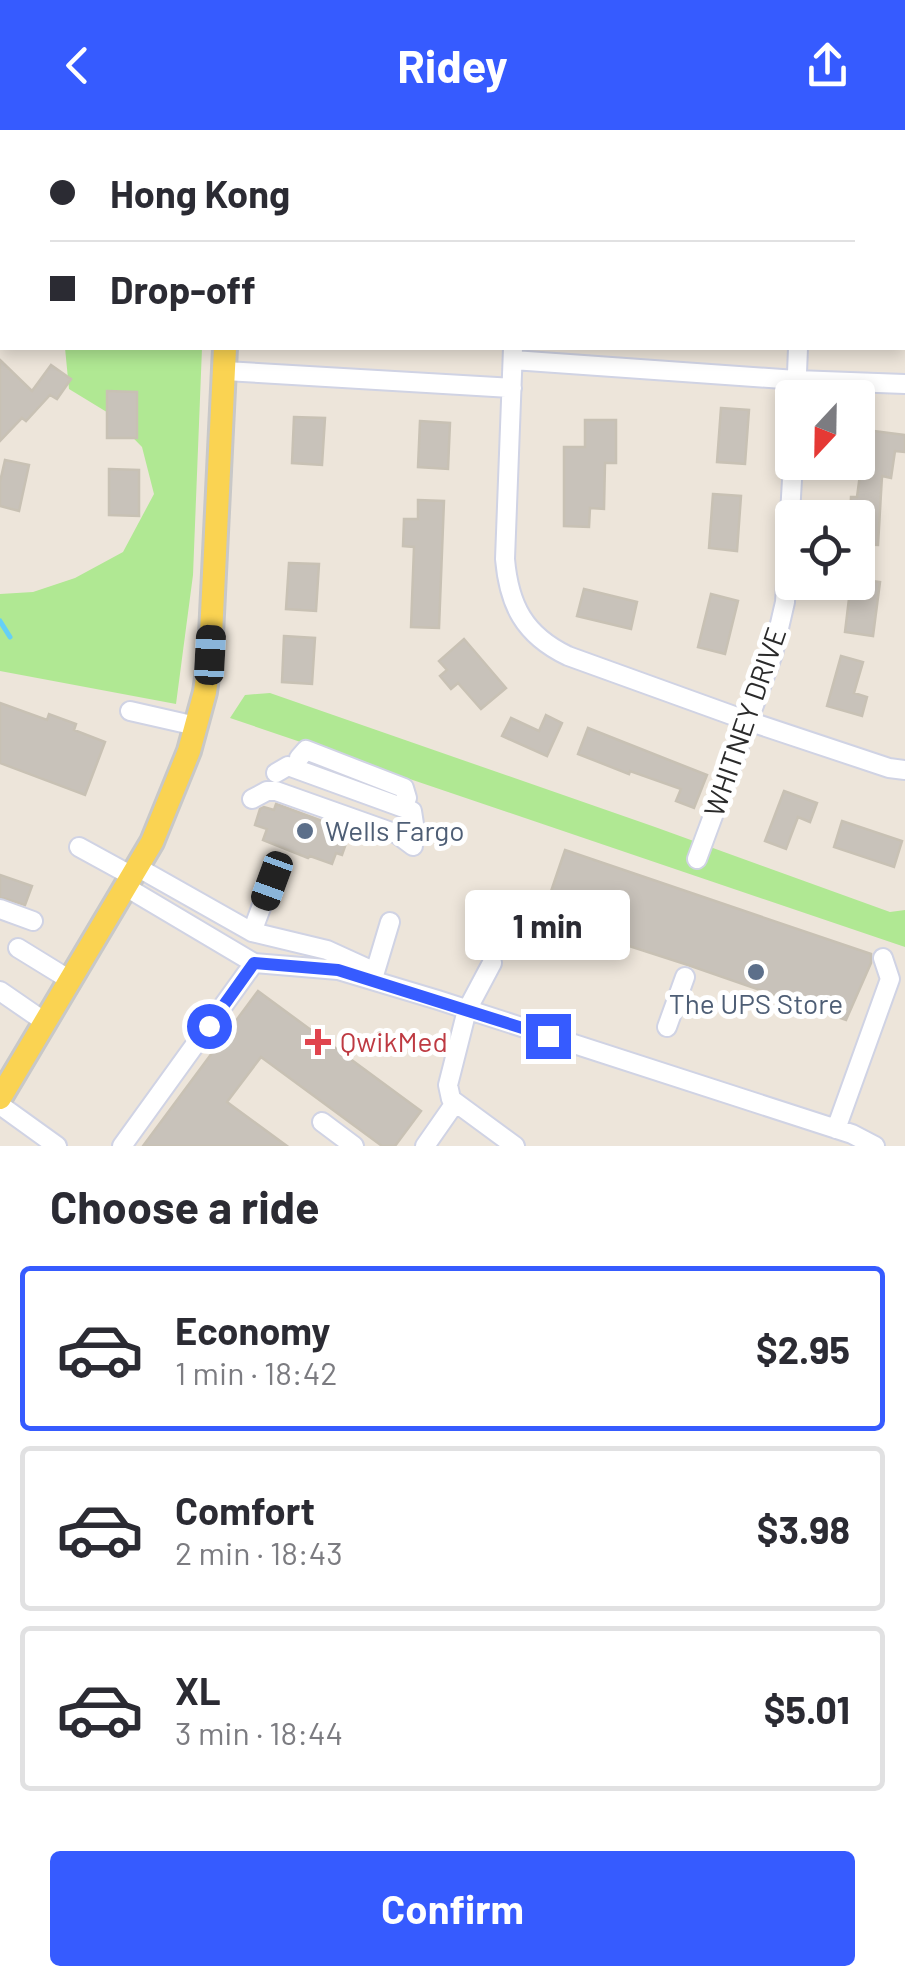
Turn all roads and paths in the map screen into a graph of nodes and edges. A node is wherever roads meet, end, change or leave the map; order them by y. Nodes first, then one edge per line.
1 (798, 350) edge
2 (513, 354) edge
3 (225, 359) edge
4 (796, 380) edge
5 (905, 384) edge
6 (875, 385) edge
7 (775, 386) edge
8 (512, 388) junction
9 (792, 480) edge
10 (130, 711) dead end
11 (748, 721) junction
12 (196, 726) junction
13 (288, 766) dead end
14 (905, 770) edge
15 (255, 794) dead end
16 (79, 848) dead end
17 (697, 859) dead end
18 (132, 877) junction
19 (272, 881) dead end
20 (0, 909) edge
21 (33, 920) dead end
22 (390, 922) dead end
23 (252, 932) junction
24 (18, 948) dead end
25 (882, 958) dead end
26 (254, 963) junction
27 (492, 963) dead end
28 (375, 972) junction
29 (684, 977) dead end
30 (70, 980) junction
31 (0, 991) edge
32 (438, 1000) junction
33 (468, 1010) junction
34 (45, 1022) junction
35 (666, 1027) dead end
36 (0, 1102) edge
37 (456, 1103) junction
38 (322, 1122) dead end
39 (836, 1128) junction
40 (57, 1146) edge
41 (122, 1146) edge
42 (354, 1146) edge
43 (426, 1146) edge
44 (514, 1146) edge
45 (875, 1146) edge

1 - 4 street
2 - 7 street
2 - 8 street
3 - 8 street
3 - 12 main road
5 - 6 street
8 - 11 street
9 - 11 street, WHITNEY DRIVE
10 - 12 street
11 - 14 street
11 - 17 street, WHITNEY DRIVE
12 - 18 main road
13 - 15 street
16 - 18 street
18 - 23 street
18 - 26 street
18 - 30 main road
19 - 23 street
20 - 21 street
22 - 28 street
23 - 28 street
24 - 30 street
25 - 39 street
26 - 32 street
26 - 41 street
27 - 33 street
28 - 32 street
29 - 35 street
30 - 34 main road
31 - 34 street
32 - 33 street
33 - 37 street
33 - 39 street
34 - 36 main road
36 - 40 street
37 - 43 street
37 - 44 street
38 - 42 street
39 - 45 street

